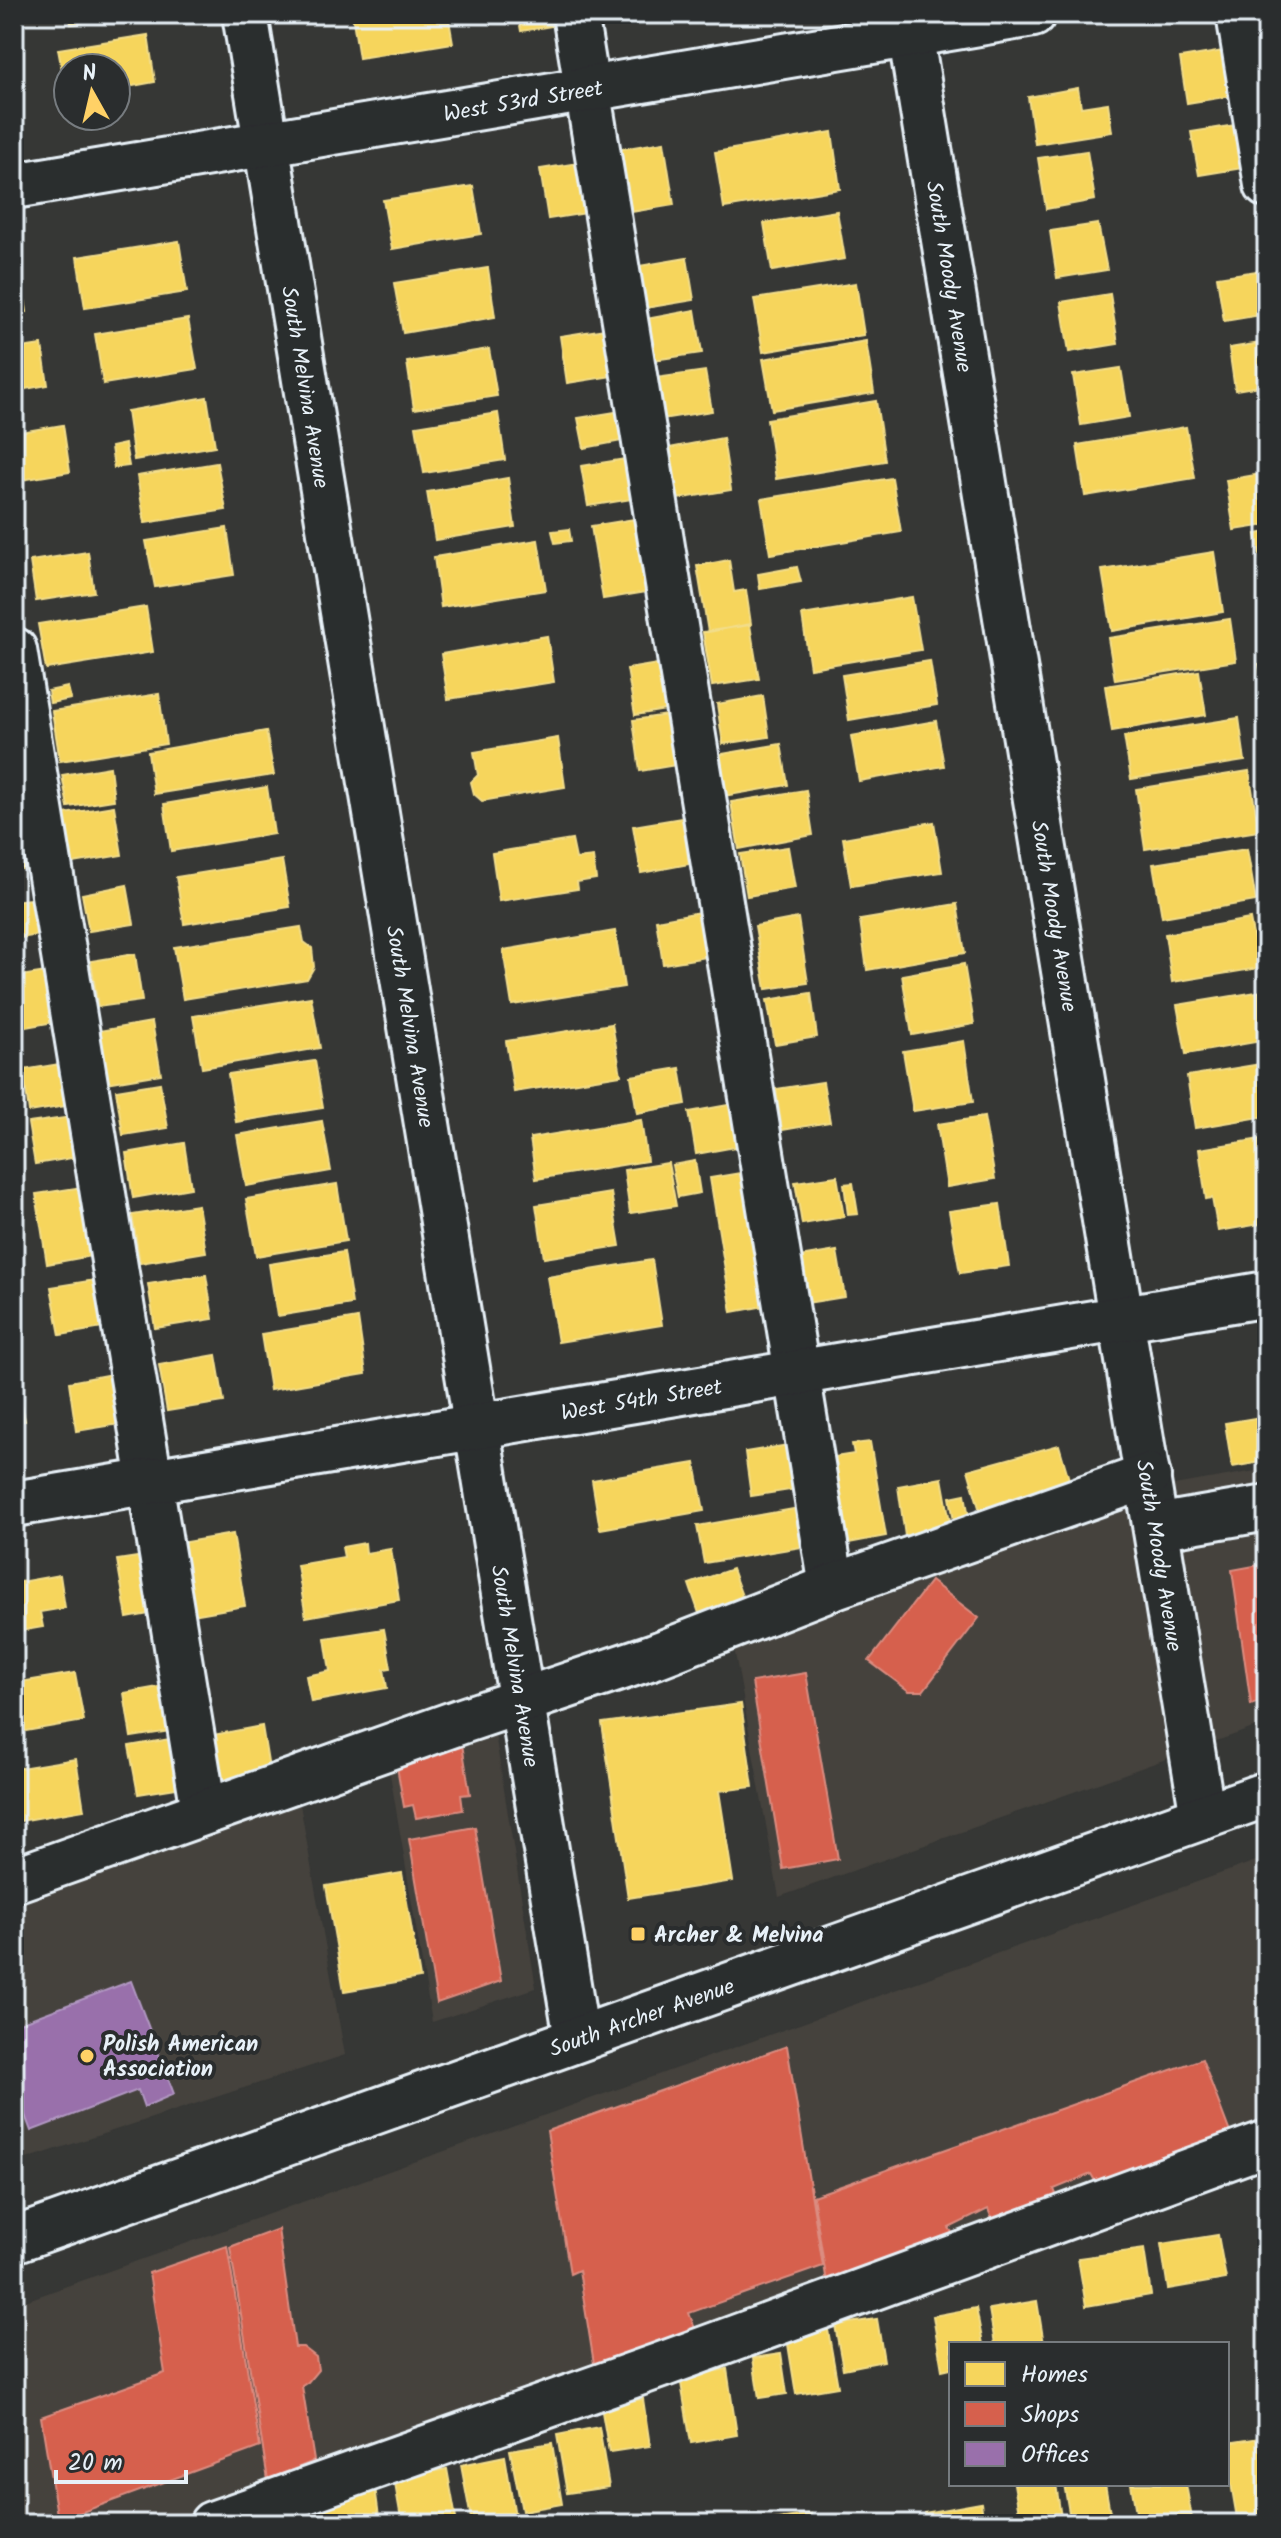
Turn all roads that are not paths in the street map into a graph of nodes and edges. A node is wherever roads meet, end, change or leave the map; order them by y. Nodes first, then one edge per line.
1 (245, 14) edge
2 (575, 14) edge
3 (1033, 14) edge
4 (1239, 14) edge
5 (909, 24) edge
6 (587, 89) junction
7 (266, 144) junction
8 (1267, 185) edge
9 (14, 186) edge
10 (14, 650) edge
11 (1267, 1294) edge
12 (1122, 1318) junction
13 (797, 1372) junction
14 (476, 1427) junction
15 (1148, 1476) junction
16 (149, 1481) junction
17 (14, 1504) edge
18 (1267, 1508) edge
19 (1156, 1527) junction
20 (832, 1587) junction
21 (520, 1701) junction
22 (1267, 1794) edge
23 (204, 1811) junction
24 (1203, 1817) junction
25 (14, 1880) edge
26 (577, 2039) junction
27 (1267, 2143) edge
28 (14, 2240) edge
29 (212, 2524) edge

1 - 7 street, South Melvina Avenue
2 - 6 street
3 - 5 street, West 53rd Street
4 - 8 street
5 - 6 street, West 53rd Street
5 - 12 street, South Moody Avenue
6 - 7 street, West 53rd Street
6 - 13 street
7 - 9 street, West 53rd Street
7 - 14 street, South Melvina Avenue
10 - 16 street
11 - 12 street, West 54th Street
12 - 13 street, West 54th Street
12 - 15 street, South Moody Avenue
13 - 14 street, West 54th Street
13 - 20 street
14 - 16 street, West 54th Street
14 - 21 street, South Melvina Avenue
15 - 19 street, South Moody Avenue
15 - 20 street
16 - 17 street, West 54th Street
16 - 23 street
18 - 19 street
19 - 24 street, South Moody Avenue
20 - 21 street
21 - 23 street
21 - 26 street, South Melvina Avenue
22 - 24 street, South Archer Avenue
23 - 25 street
24 - 26 street, South Archer Avenue
26 - 28 street, South Archer Avenue
27 - 29 street

